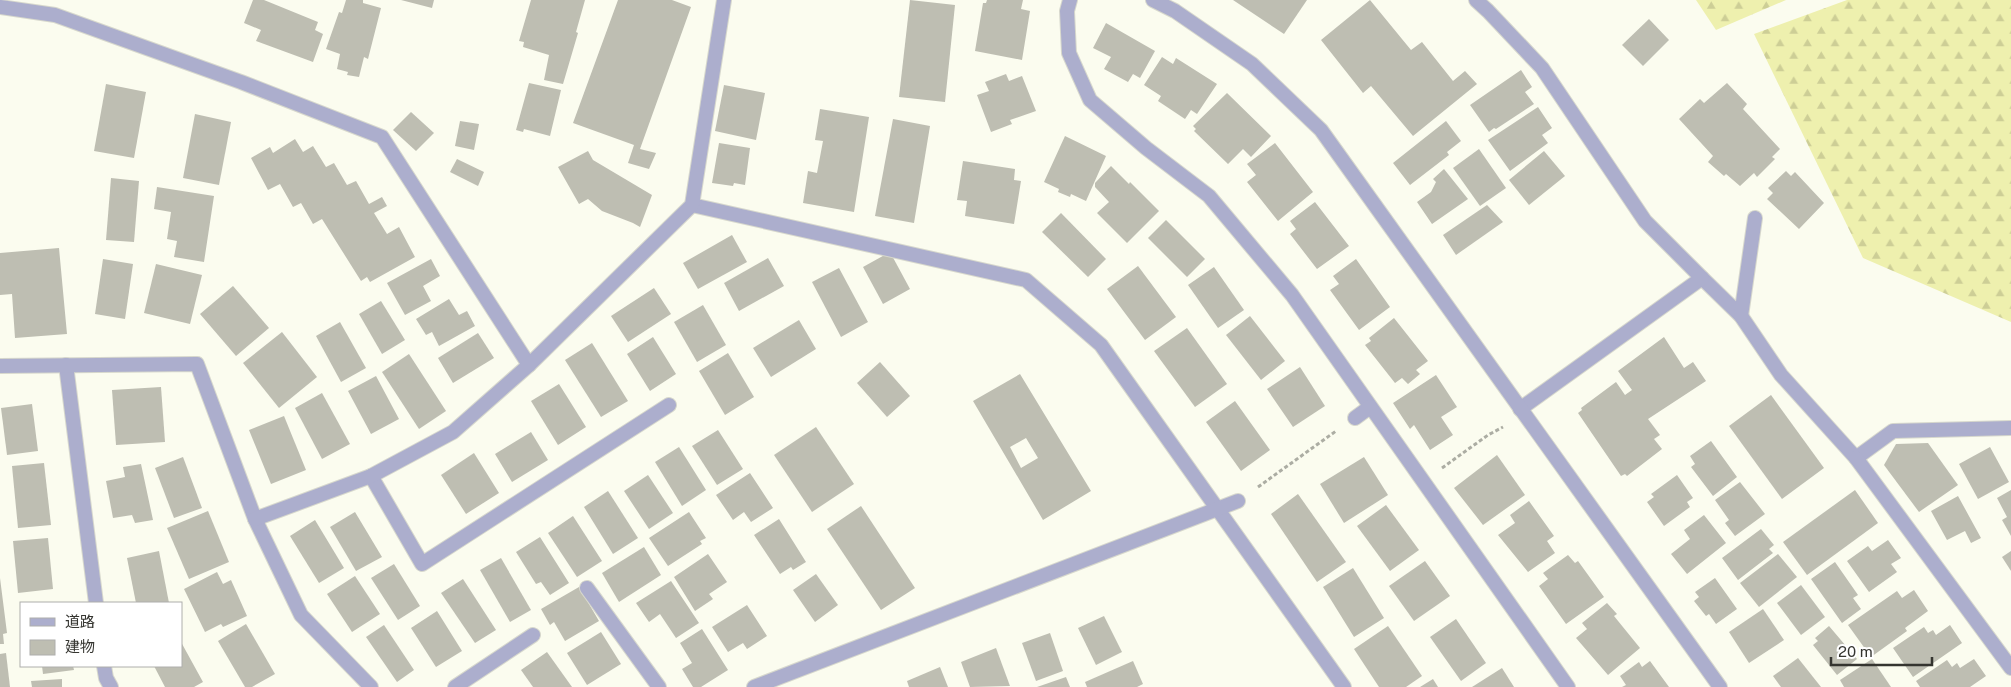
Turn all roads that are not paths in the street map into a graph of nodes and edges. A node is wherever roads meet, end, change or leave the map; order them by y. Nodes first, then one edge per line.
1 (724, 0) edge
2 (1070, 0) edge
3 (1153, 0) edge
4 (1476, 0) edge
5 (0, 6) edge
6 (692, 205) junction
7 (1755, 218) dead end
8 (1702, 278) junction
9 (1741, 316) junction
10 (66, 365) junction
11 (529, 365) junction
12 (0, 366) edge
13 (669, 405) dead end
14 (1370, 407) junction
15 (1520, 409) junction
16 (1355, 418) road end
17 (2011, 428) edge
18 (1856, 458) junction
19 (371, 476) junction
20 (1238, 502) road end
21 (1218, 509) junction
22 (255, 519) junction
23 (587, 588) dead end
24 (96, 602) edge
25 (533, 635) dead end
26 (104, 667) edge
27 (2011, 668) edge
28 (110, 687) edge
29 (371, 687) edge
30 (455, 687) edge
31 (659, 687) edge
32 (754, 687) edge
33 (1344, 687) edge
34 (1568, 687) edge
35 (1720, 687) edge

1 - 6 street
2 - 14 street
3 - 15 street
4 - 8 street
5 - 11 street
6 - 11 street
6 - 21 street
7 - 9 street
8 - 9 street
8 - 15 street
9 - 18 street
10 - 12 street
10 - 22 street
10 - 24 street
11 - 19 street
13 - 19 street
14 - 16 street
14 - 34 street
15 - 35 street
17 - 18 street
18 - 27 street
19 - 22 street
20 - 21 street
21 - 32 street
21 - 33 street
22 - 29 street
23 - 31 street
25 - 30 street
26 - 28 street

